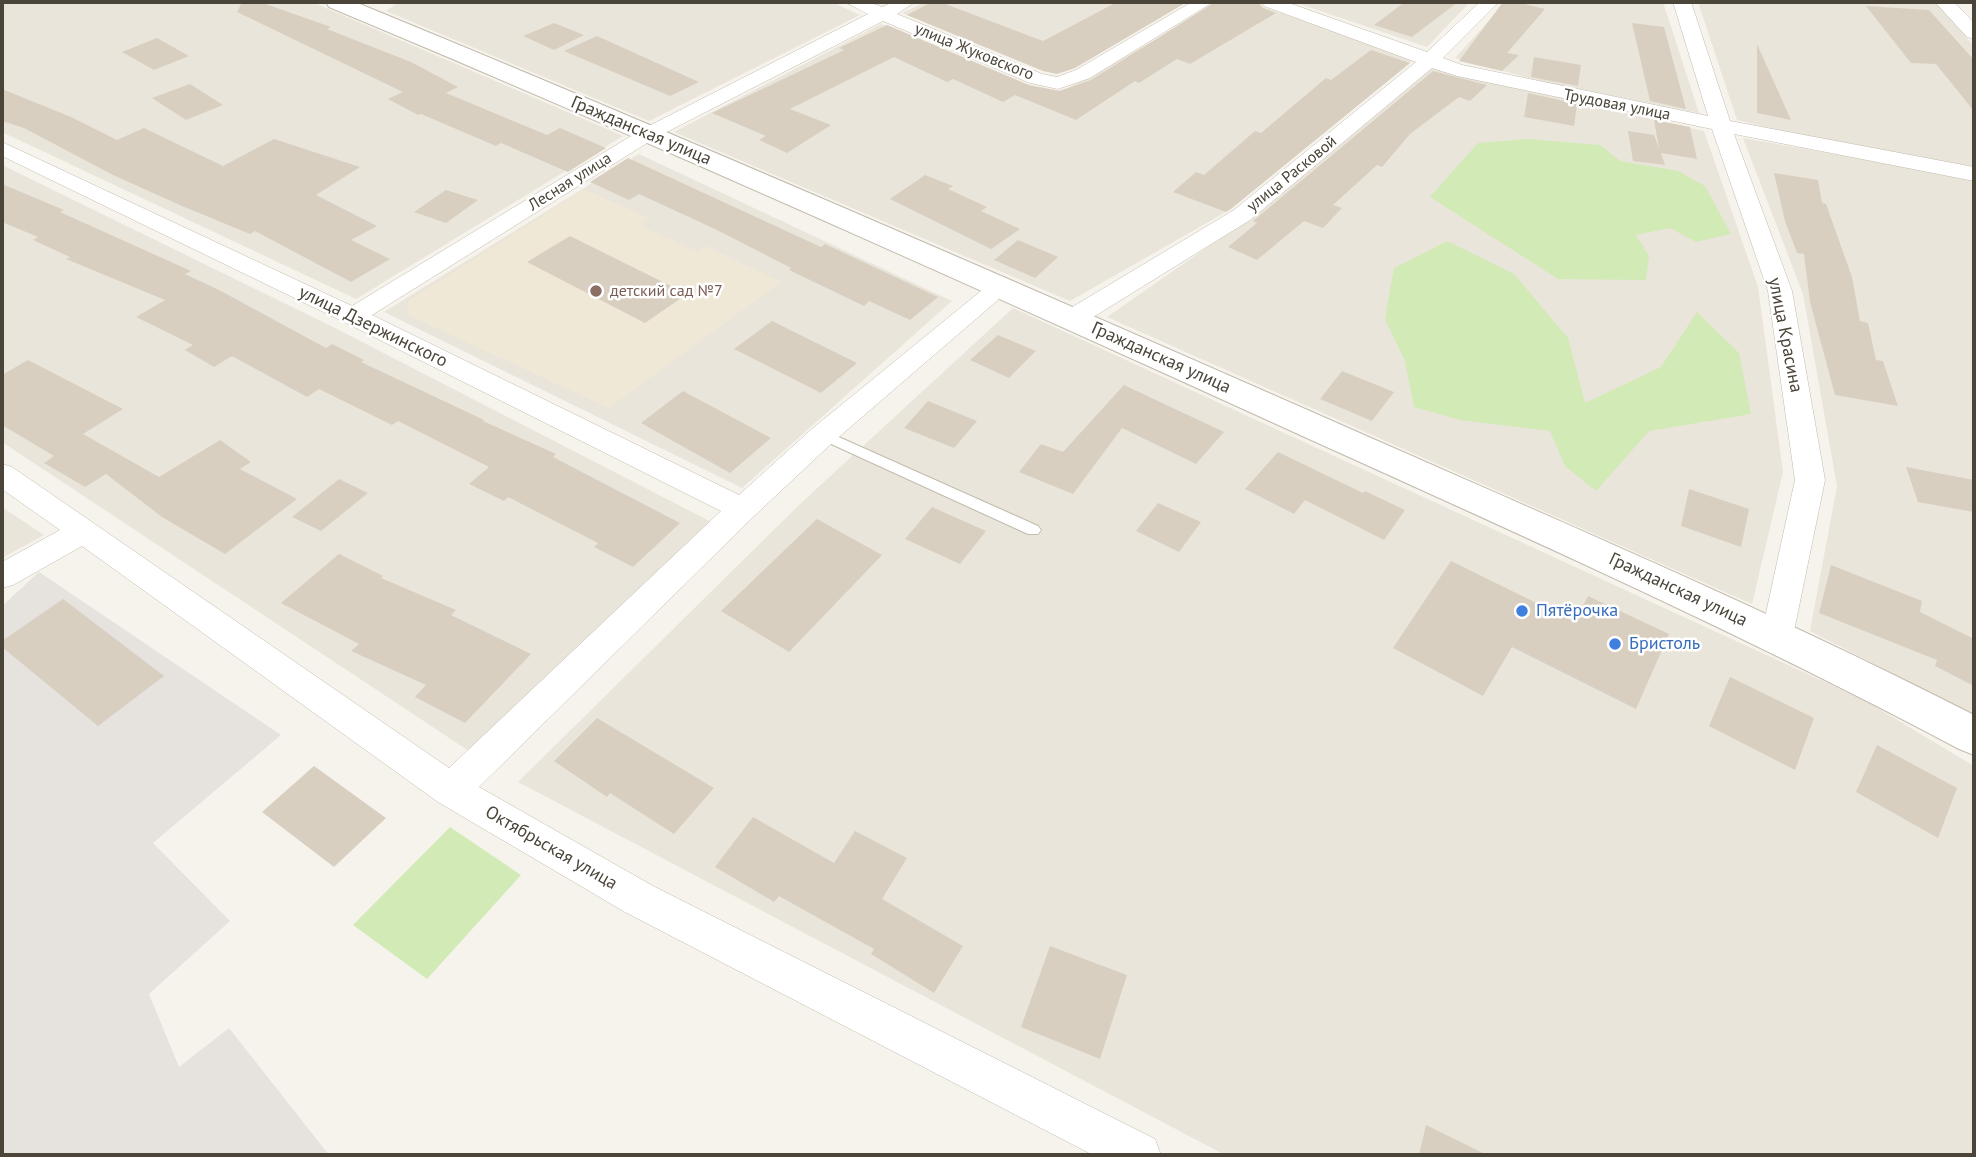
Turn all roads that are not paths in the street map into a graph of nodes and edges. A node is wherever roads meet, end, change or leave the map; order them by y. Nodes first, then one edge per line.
1 (854, 2) edge
2 (906, 2) edge
3 (1204, 2) edge
4 (1270, 2) edge
5 (1490, 2) edge
6 (1682, 2) edge
7 (1944, 2) edge
8 (352, 4) edge
9 (880, 14) junction
10 (1974, 33) edge
11 (1431, 59) junction
12 (1721, 125) junction
13 (648, 134) junction
14 (2, 148) edge
15 (1974, 174) edge
16 (1001, 287) junction
17 (353, 316) junction
18 (1073, 318) junction
19 (823, 435) junction
20 (2, 474) edge
21 (742, 509) junction
22 (1033, 530) dead end
23 (85, 531) junction
24 (2, 576) edge
25 (1777, 636) junction
26 (1974, 736) edge
27 (451, 790) junction
28 (1139, 1155) edge

1 - 9 street, улица Жуковского
2 - 9 street, Лесная улица
3 - 9 street, улица Жуковского
4 - 11 street, Трудовая улица
5 - 11 street, улица Расковой
6 - 12 street, улица Красина
7 - 10 street
8 - 13 street, Гражданская улица
9 - 13 street, Лесная улица
11 - 12 street, Трудовая улица
11 - 18 street, улица Расковой
12 - 15 street, Трудовая улица
12 - 25 street, улица Красина
13 - 16 street, Гражданская улица
13 - 17 street, Лесная улица
14 - 17 street, улица Дзержинского
16 - 18 street, Гражданская улица
16 - 19 street
17 - 21 street, улица Дзержинского
18 - 25 street, Гражданская улица
19 - 21 street
19 - 22 lane
20 - 23 street, Октябрьская улица
21 - 27 street
23 - 24 street
23 - 27 street, Октябрьская улица
25 - 26 street, Гражданская улица
27 - 28 street, Октябрьская улица

